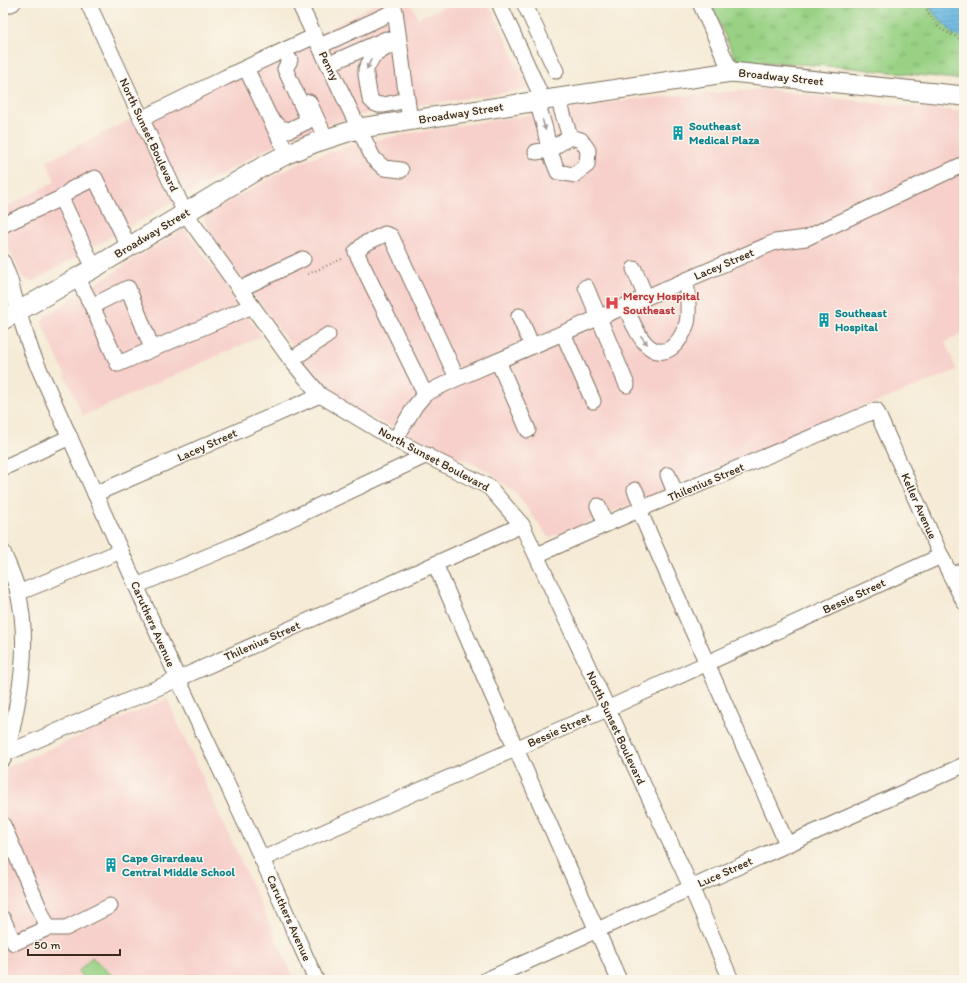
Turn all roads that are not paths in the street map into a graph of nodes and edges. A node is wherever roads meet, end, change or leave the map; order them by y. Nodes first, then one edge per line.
1 (13, 3) edge
2 (88, 3) edge
3 (299, 3) edge
4 (519, 3) edge
5 (524, 3) edge
6 (700, 3) edge
7 (3, 7) edge
8 (501, 7) edge
9 (399, 39) junction
10 (317, 41) junction
11 (288, 55) junction
12 (329, 64) junction
13 (246, 68) junction
14 (556, 71) dead end
15 (731, 72) junction
16 (964, 96) edge
17 (407, 100) junction
18 (546, 100) junction
19 (270, 118) junction
20 (141, 119) junction
21 (410, 120) junction
22 (360, 128) junction
23 (570, 137) junction
24 (326, 139) junction
25 (543, 151) junction
26 (287, 154) junction
27 (964, 164) edge
28 (402, 170) dead end
29 (61, 198) junction
30 (185, 213) junction
31 (3, 225) edge
32 (129, 247) junction
33 (303, 259) dead end
34 (3, 262) edge
35 (94, 268) junction
36 (634, 269) dead end
37 (77, 277) junction
38 (686, 280) junction
39 (586, 287) dead end
40 (240, 289) junction
41 (646, 297) junction
42 (92, 306) junction
43 (252, 306) junction
44 (625, 306) junction
45 (10, 315) edge
46 (519, 316) dead end
47 (598, 318) junction
48 (562, 333) junction
49 (328, 336) dead end
50 (532, 346) junction
51 (152, 348) junction
52 (291, 360) junction
53 (498, 361) junction
54 (456, 378) junction
55 (627, 385) dead end
56 (425, 394) junction
57 (320, 395) junction
58 (593, 401) dead end
59 (876, 410) joint
60 (528, 430) dead end
61 (70, 437) junction
62 (395, 440) junction
63 (427, 456) junction
64 (3, 468) edge
65 (668, 475) dead end
66 (635, 490) dead end
67 (95, 494) junction
68 (676, 495) junction
69 (598, 506) dead end
70 (641, 509) junction
71 (606, 524) junction
72 (522, 525) junction
73 (121, 551) junction
74 (3, 552) edge
75 (537, 555) junction
76 (940, 556) junction
77 (435, 564) junction
78 (957, 573) edge
79 (136, 586) junction
80 (18, 593) junction
81 (964, 602) edge
82 (707, 663) junction
83 (178, 679) junction
84 (607, 709) junction
85 (516, 749) junction
86 (5, 756) edge
87 (964, 765) edge
88 (3, 825) edge
89 (787, 844) junction
90 (262, 859) junction
91 (691, 888) junction
92 (110, 906) dead end
93 (3, 919) edge
94 (48, 928) junction
95 (596, 931) junction
96 (316, 980) edge
97 (486, 980) edge
98 (619, 980) edge
99 (731, 980) edge

1 - 7 street
2 - 20 street, North Sunset Boulevard
3 - 10 street, Penny
4 - 8 street
5 - 14 street
6 - 15 street
8 - 18 street
9 - 10 street
9 - 12 street
9 - 17 street
9 -> 17 street
10 - 11 street
10 - 12 street, Penny
11 - 13 street
11 - 19 street
11 - 24 street
12 - 22 street, Penny
13 - 19 street
13 - 20 street
15 - 16 main road, Broadway Street
15 - 18 main road, Broadway Street
17 - 21 street
18 - 21 main road, Broadway Street
18 - 23 street
18 -> 25 street
19 - 26 street
20 - 30 street, North Sunset Boulevard
21 - 22 main road, Broadway Street
22 - 24 main road, Broadway Street
22 - 28 street, Penny
23 - 25 street
23 - 25 street
24 - 26 main road, Broadway Street
26 - 30 main road, Broadway Street
27 - 38 street, Lacey Street
29 - 31 street
29 - 32 street
29 - 35 street
30 - 32 main road, Broadway Street
30 - 40 street, North Sunset Boulevard
32 - 35 main road, Broadway Street
33 - 40 street
34 - 45 street, Caruthers Avenue
35 - 37 main road, Broadway Street
36 - 41 street
37 - 42 street
37 - 45 main road, Broadway Street
38 - 41 street, Lacey Street
44 -> 38 street
39 - 47 street
40 - 43 street, North Sunset Boulevard
41 - 44 street, Lacey Street
42 - 51 street
42 - 51 street
43 - 51 street
43 - 52 street, North Sunset Boulevard
44 - 47 street, Lacey Street
45 - 61 street, Caruthers Avenue
46 - 50 street
47 - 48 street, Lacey Street
47 - 55 street
48 - 50 street, Lacey Street
48 - 58 street
49 - 52 street
50 - 53 street, Lacey Street
52 - 57 street, North Sunset Boulevard
53 - 54 street, Lacey Street
53 - 60 street
54 - 56 street, Lacey Street
54 - 56 street
56 - 62 street, Lacey Street
57 - 62 street, North Sunset Boulevard
57 - 67 street, Lacey Street
59 - 68 street, Thilenius Street
59 - 76 street, Keller Avenue
61 - 64 street
61 - 67 street, Caruthers Avenue
62 - 63 street, North Sunset Boulevard
63 - 72 street, North Sunset Boulevard
63 - 79 street
65 - 68 street
66 - 70 street
67 - 73 street, Caruthers Avenue
68 - 70 street, Thilenius Street
69 - 71 street
70 - 71 street, Thilenius Street
70 - 82 street
71 - 75 street, Thilenius Street
72 - 75 street, North Sunset Boulevard
72 - 77 street, Thilenius Street
73 - 79 street, Caruthers Avenue
73 - 80 street
74 - 80 street
75 - 84 street, North Sunset Boulevard
76 - 78 street, Keller Avenue
76 - 82 street, Bessie Street
77 - 83 street, Thilenius Street
77 - 85 street
78 - 81 street, Keller Avenue
79 - 83 street, Caruthers Avenue
80 - 86 street
82 - 84 street, Bessie Street
82 - 89 street
83 - 86 street, Thilenius Street
83 - 90 street, Caruthers Avenue
84 - 85 street, Bessie Street
84 - 91 street, North Sunset Boulevard
85 - 90 street, Bessie Street
85 - 95 street
87 - 89 street, Luce Street
88 - 94 street
89 - 91 street, Luce Street
90 - 96 street, Caruthers Avenue
91 - 95 street, Luce Street
91 - 99 street, North Sunset Boulevard
92 - 94 street
93 - 94 street
95 - 97 street, Luce Street
95 - 98 street

